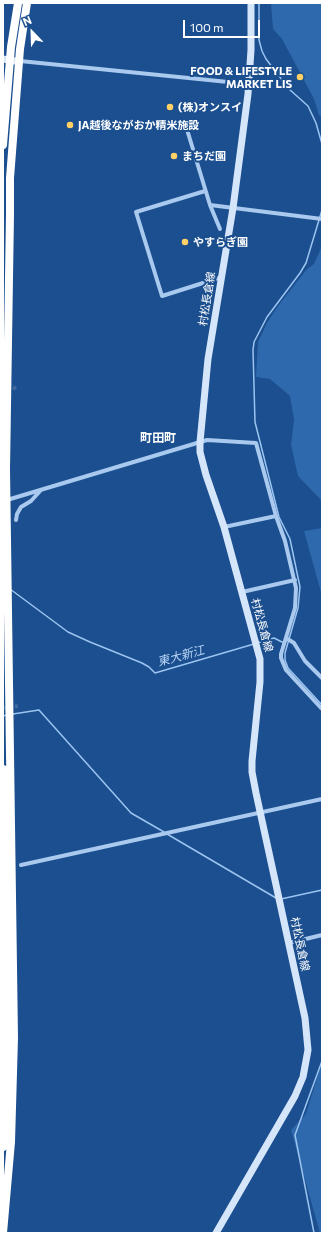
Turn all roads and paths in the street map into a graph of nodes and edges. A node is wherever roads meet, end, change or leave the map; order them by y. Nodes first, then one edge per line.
1 (18, 3) edge
2 (27, 3) edge
3 (251, 3) edge
4 (11, 60) edge
5 (3, 81) edge
6 (248, 84) junction
7 (3, 99) edge
8 (185, 123) dead end
9 (3, 145) edge
10 (205, 191) junction
11 (210, 205) junction
12 (233, 208) junction
13 (322, 219) edge
14 (220, 229) dead end
15 (222, 277) junction
16 (200, 442) junction
17 (41, 490) junction
18 (5, 500) edge
19 (276, 516) junction
20 (16, 520) dead end
21 (224, 527) junction
22 (295, 580) junction
23 (242, 592) junction
24 (286, 638) junction
25 (322, 678) edge
26 (322, 709) edge
27 (3, 769) edge
28 (322, 799) edge
29 (260, 812) junction
30 (21, 865) dead end
31 (322, 935) edge
32 (289, 942) junction
33 (3, 1147) edge
34 (3, 1233) edge
35 (216, 1233) edge

1 - 4 highway
2 - 4 highway
3 - 6 main road, 村松長倉線
4 - 6 street
4 - 9 highway
4 - 18 highway
5 - 7 highway
6 - 12 main road, 村松長倉線
8 - 10 street
10 - 11 street
10 - 15 street
11 - 12 street
11 - 14 street
12 - 13 street
12 - 15 main road, 村松長倉線
15 - 16 main road, 村松長倉線
16 - 17 street
16 - 19 street
16 - 21 main road, 村松長倉線
17 - 18 street
17 - 20 street
18 - 34 highway
19 - 21 street
19 - 22 street
21 - 23 main road, 村松長倉線
22 - 23 street
22 - 24 street
23 - 29 main road, 村松長倉線
24 - 25 street
24 - 26 street
27 - 33 highway
28 - 29 street
29 - 30 street
29 - 32 main road, 村松長倉線
31 - 32 street
32 - 35 main road, 村松長倉線

